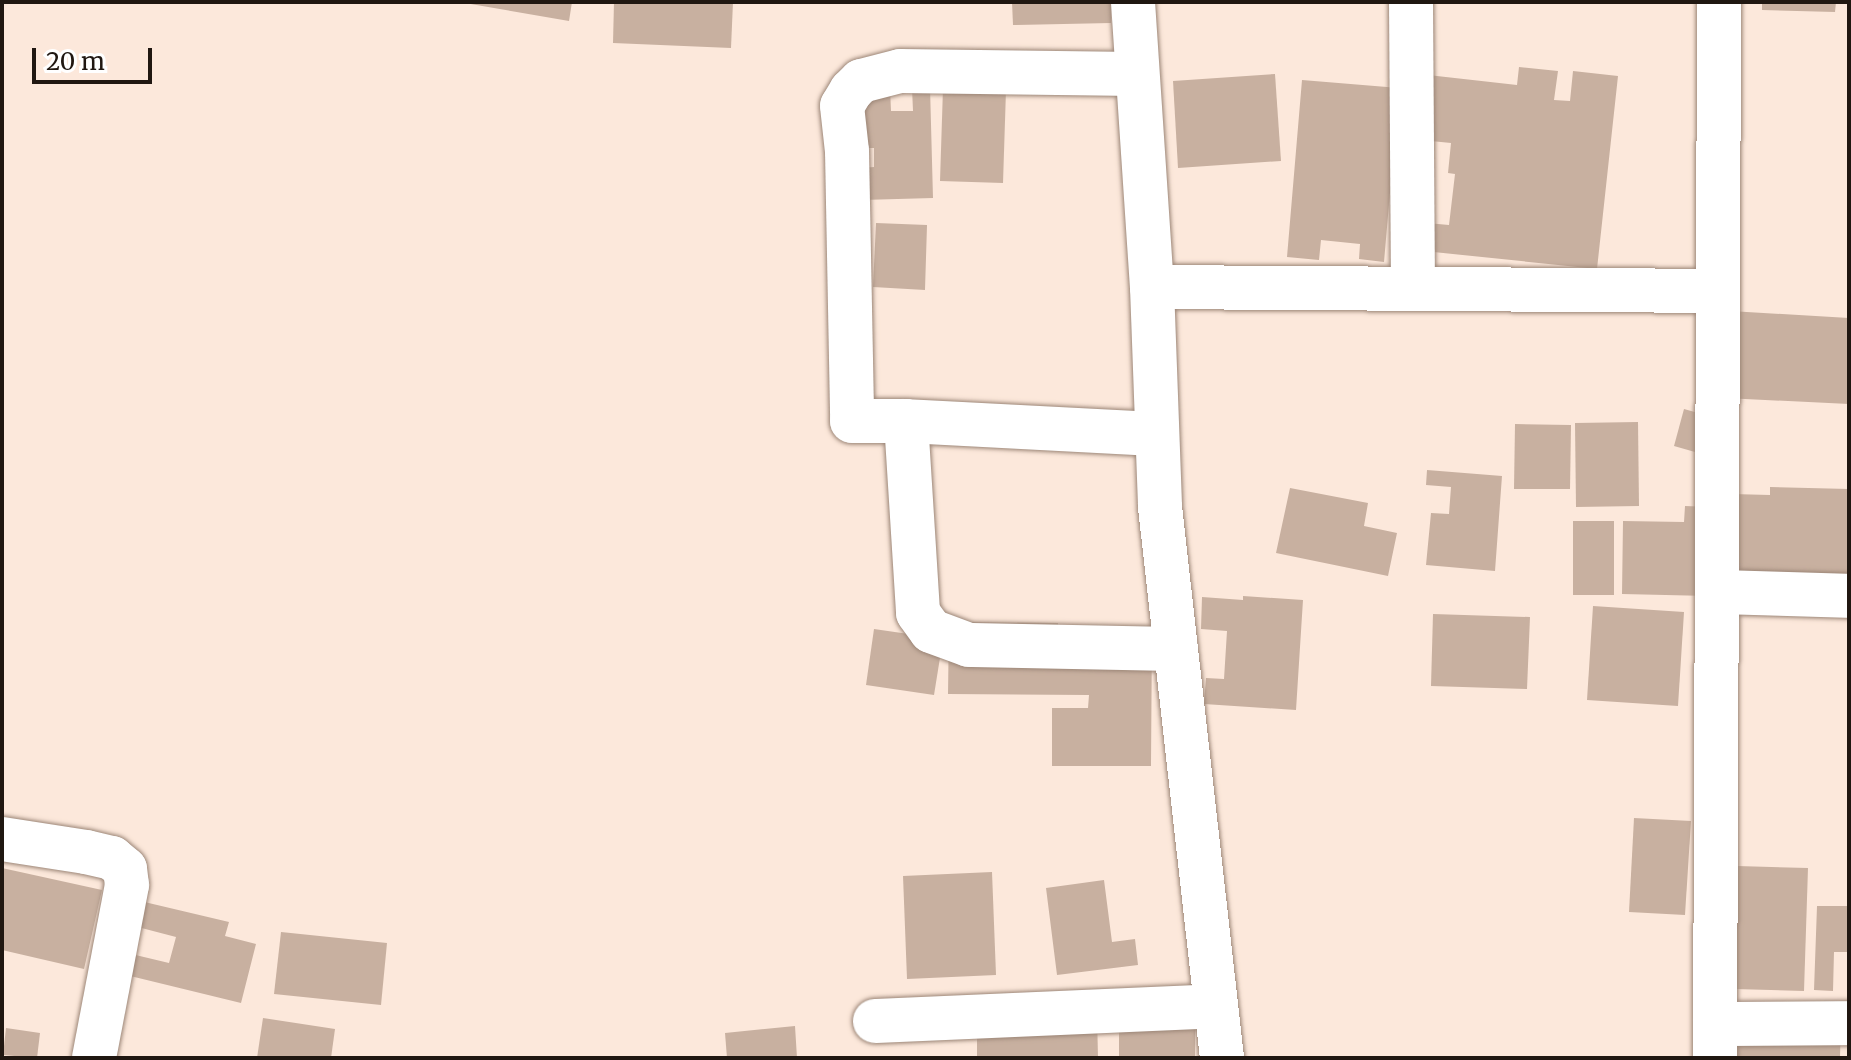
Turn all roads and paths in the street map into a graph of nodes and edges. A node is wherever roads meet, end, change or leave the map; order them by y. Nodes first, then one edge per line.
1 (1133, 2) edge
2 (1411, 2) edge
3 (1719, 2) edge
4 (1136, 74) junction
5 (1152, 287) junction
6 (1413, 288) junction
7 (1718, 291) junction
8 (906, 421) junction
9 (1157, 434) junction
10 (1718, 592) junction
11 (1849, 596) edge
12 (1176, 649) junction
13 (2, 839) edge
14 (1216, 1006) junction
15 (875, 1021) dead end
16 (1849, 1035) edge
17 (1715, 1041) edge
18 (94, 1058) edge
19 (1222, 1058) edge

1 - 4 street
2 - 6 street
3 - 7 street
4 - 5 street
4 - 8 street
5 - 6 street
5 - 9 street
6 - 7 street
7 - 10 street
8 - 9 street
8 - 12 street
9 - 12 street
10 - 11 street
10 - 17 street
12 - 14 street
13 - 18 street
14 - 15 street
14 - 19 street
16 - 17 street

